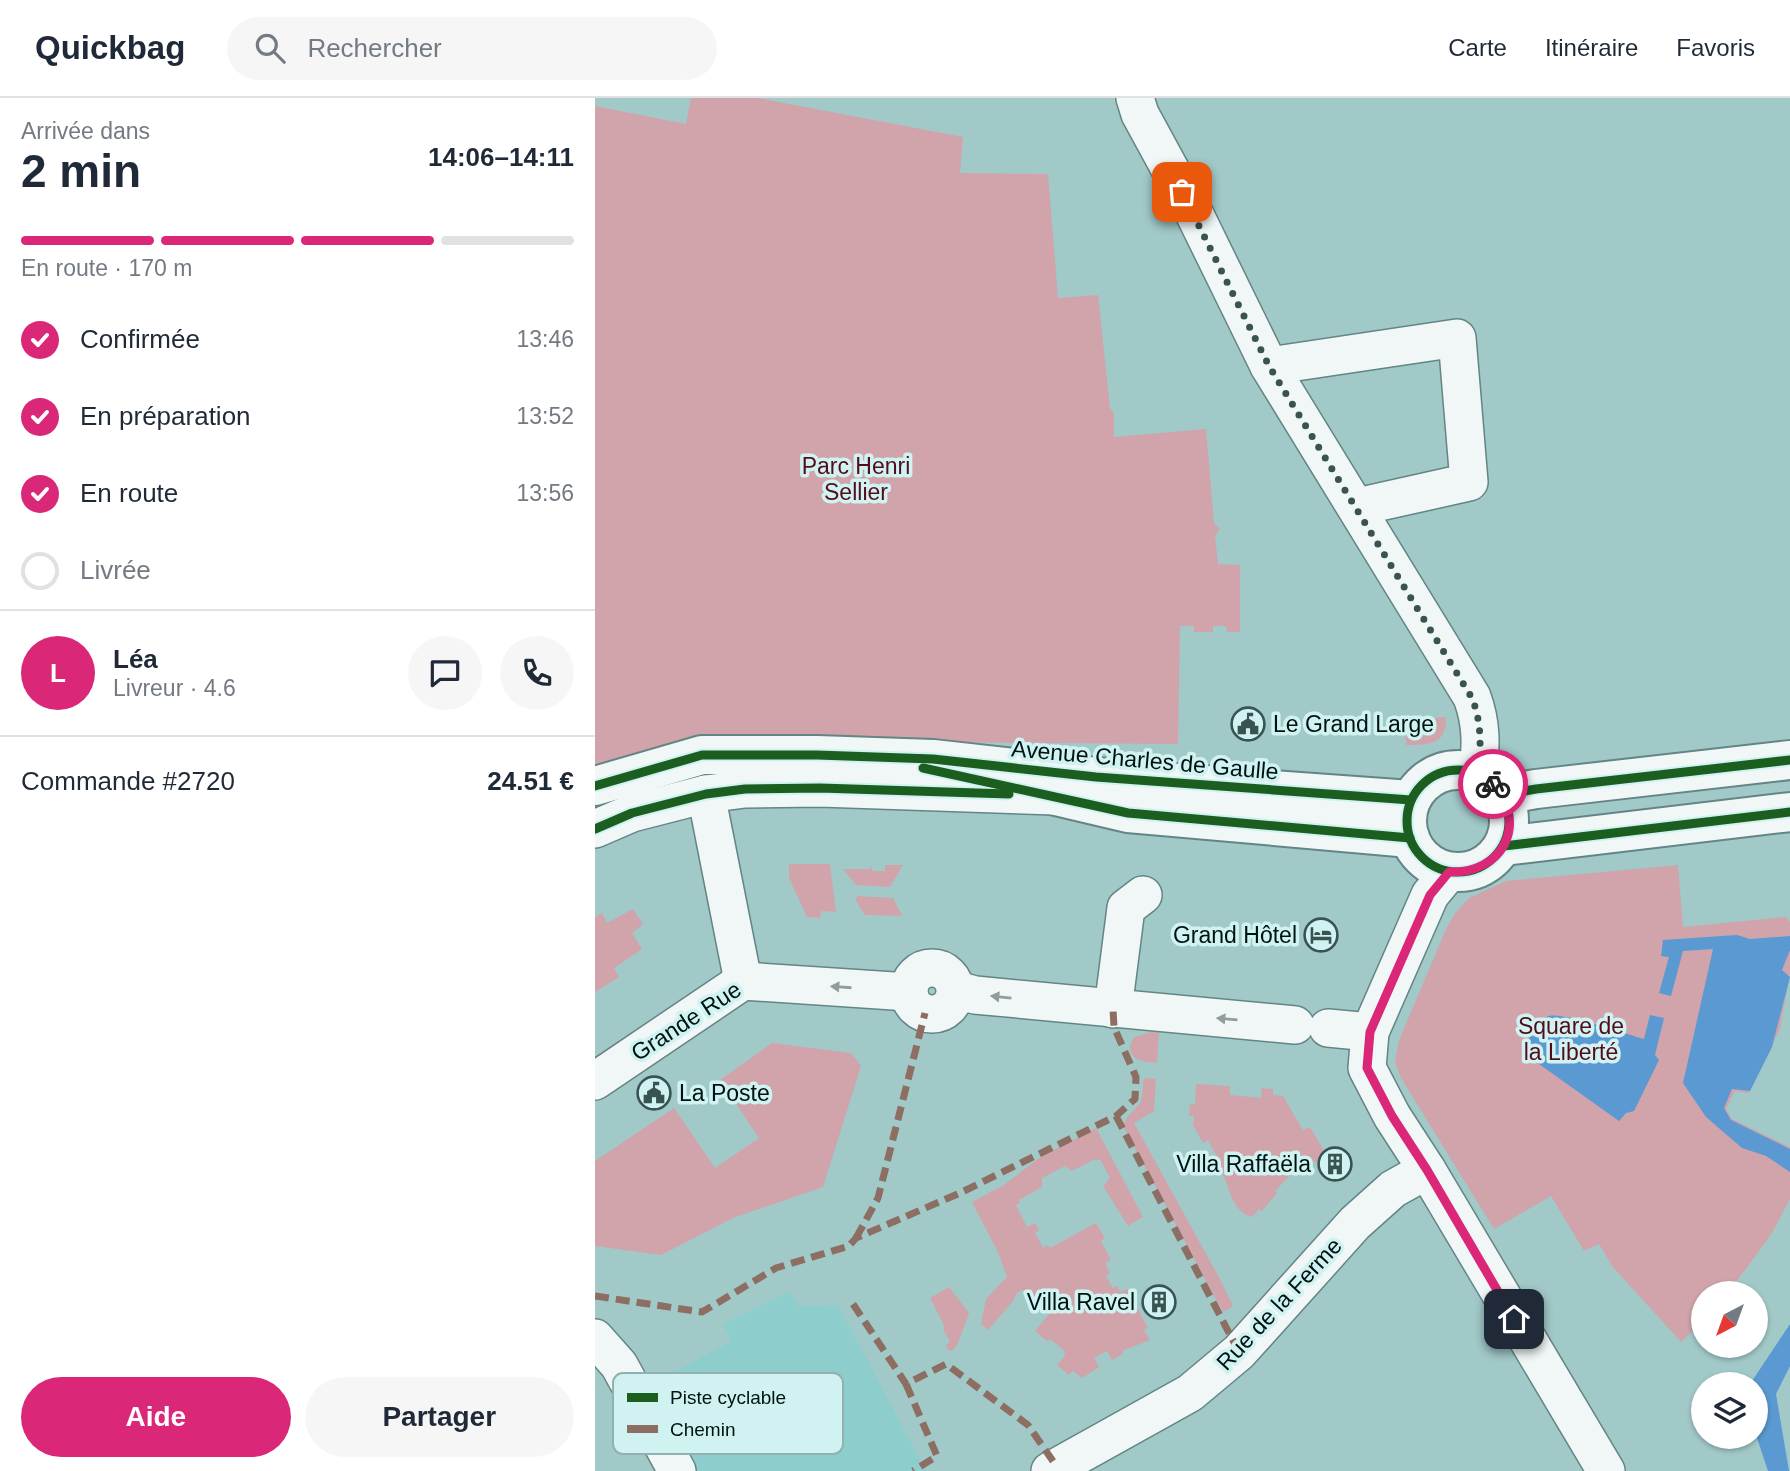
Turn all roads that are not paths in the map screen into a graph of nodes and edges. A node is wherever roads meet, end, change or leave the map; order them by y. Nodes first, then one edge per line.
1 (1135, 98) edge
2 (1269, 366) junction
3 (1357, 507) junction
4 (875, 758) junction
5 (1790, 760) edge
6 (1490, 784) junction
7 (602, 785) edge
8 (706, 794) junction
9 (1055, 796) junction
10 (1411, 800) junction
11 (1790, 812) edge
12 (595, 829) edge
13 (1410, 838) junction
14 (1504, 846) junction
15 (1449, 872) junction
16 (1143, 895) dead end
17 (743, 981) junction
18 (1113, 1009) junction
19 (1370, 1032) junction
20 (595, 1081) edge
21 (1427, 1170) junction
22 (595, 1338) edge
23 (623, 1373) edge
24 (668, 1454) edge
25 (677, 1471) edge
26 (1050, 1471) edge
27 (1606, 1471) edge

1 - 2 street
2 - 3 street
2 - 3 street
3 - 6 street
4 - 7 main road, Avenue Charles de Gaulle
4 - 9 main road, Avenue Charles de Gaulle
4 - 10 main road, Avenue Charles de Gaulle
5 - 6 main road
6 - 10 main road
6 - 14 main road
8 - 9 street, Avenue Charles de Gaulle
8 - 12 street, Avenue Charles de Gaulle
8 - 17 street
9 - 13 main road, Avenue Charles de Gaulle
10 - 13 main road
11 - 14 main road
13 - 15 main road
14 - 15 main road
15 - 19 street
16 - 18 street
18 -> 17 street, Grande Rue
17 - 20 street, Grande Rue
19 -> 18 street
19 - 21 street
21 - 26 street, Rue de la Ferme
21 - 27 street
22 - 23 street
24 - 25 street

